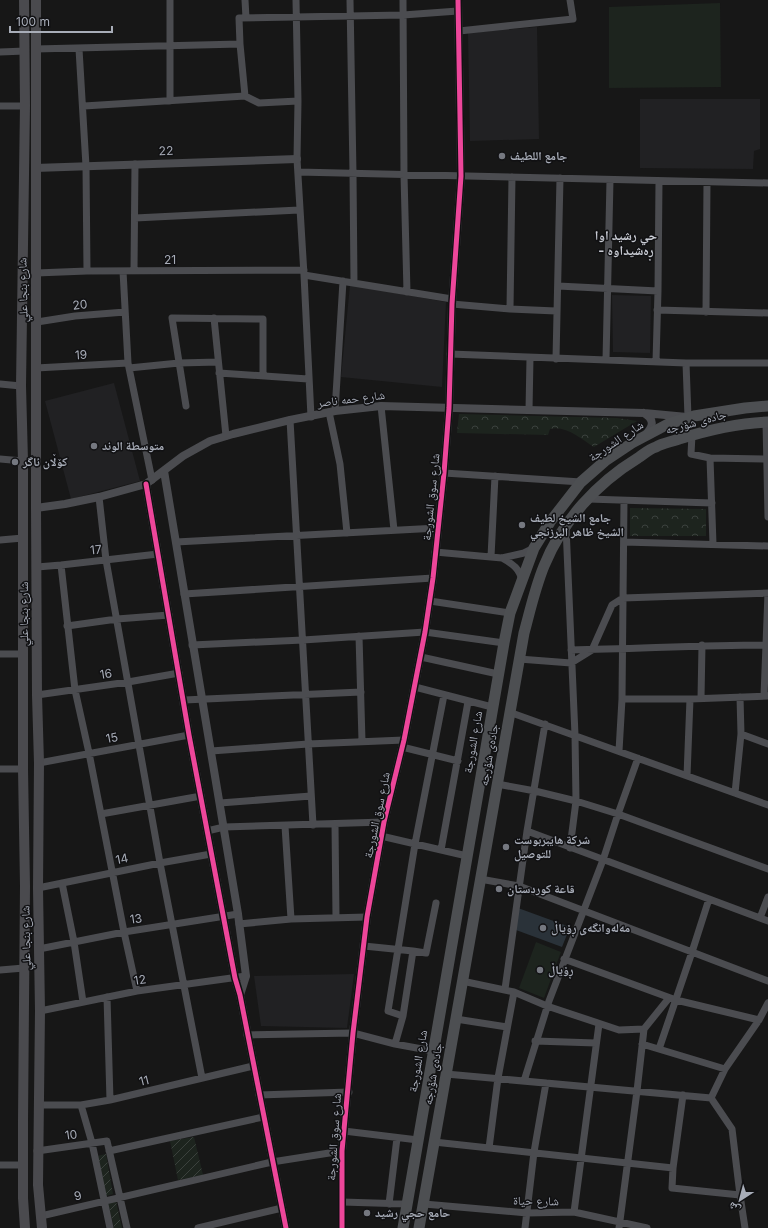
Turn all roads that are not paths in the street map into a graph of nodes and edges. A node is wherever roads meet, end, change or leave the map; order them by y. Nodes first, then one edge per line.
1 (24, 0) edge
2 (36, 0) edge
3 (170, 0) edge
4 (245, 0) edge
5 (296, 0) edge
6 (350, 0) edge
7 (403, 0) edge
8 (458, 0) edge
9 (570, 0) edge
10 (458, 11) junction
11 (403, 15) junction
12 (350, 16) junction
13 (296, 17) junction
14 (246, 18) junction
15 (459, 31) junction
16 (240, 44) junction
17 (170, 46) junction
18 (35, 49) junction
19 (79, 49) junction
20 (25, 51) junction
21 (0, 52) edge
22 (245, 96) junction
23 (170, 101) junction
24 (298, 101) junction
25 (0, 106) edge
26 (24, 106) junction
27 (84, 106) junction
28 (297, 159) junction
29 (135, 164) junction
30 (86, 166) junction
31 (35, 168) junction
32 (298, 172) junction
33 (353, 174) junction
34 (404, 175) junction
35 (460, 176) junction
36 (512, 177) junction
37 (560, 178) junction
38 (610, 180) junction
39 (659, 181) junction
40 (707, 182) junction
41 (768, 184) edge
42 (300, 210) junction
43 (134, 218) junction
44 (123, 271) junction
45 (134, 271) junction
46 (87, 272) junction
47 (304, 272) junction
48 (36, 273) junction
49 (343, 282) junction
50 (354, 283) junction
51 (558, 286) junction
52 (607, 288) junction
53 (658, 291) junction
54 (407, 292) junction
55 (452, 302) junction
56 (510, 309) junction
57 (657, 310) junction
58 (556, 311) junction
59 (125, 312) junction
60 (706, 312) junction
61 (768, 313) edge
62 (214, 318) junction
63 (37, 322) junction
64 (450, 354) junction
65 (530, 358) junction
66 (556, 359) junction
67 (606, 360) junction
68 (656, 361) junction
69 (218, 362) junction
70 (179, 363) junction
71 (686, 363) junction
72 (768, 363) edge
73 (129, 365) junction
74 (36, 368) junction
75 (219, 373) junction
76 (263, 376) junction
77 (308, 379) junction
78 (0, 384) edge
79 (21, 386) junction
80 (186, 406) dead end
81 (381, 406) junction
82 (768, 406) edge
83 (449, 408) junction
84 (530, 410) junction
85 (332, 412) junction
86 (644, 413) junction
87 (310, 417) junction
88 (688, 417) junction
89 (290, 420) junction
90 (767, 422) edge
91 (646, 435) junction
92 (692, 435) junction
93 (226, 436) junction
94 (710, 458) junction
95 (0, 459) edge
96 (767, 459) edge
97 (23, 461) junction
98 (164, 471) junction
99 (444, 473) junction
100 (495, 476) junction
101 (149, 482) junction
102 (581, 482) junction
103 (98, 497) junction
104 (588, 499) junction
105 (624, 501) junction
106 (712, 504) junction
107 (23, 508) junction
108 (36, 508) junction
109 (768, 517) edge
110 (566, 525) junction
111 (438, 528) junction
112 (394, 530) junction
113 (346, 533) junction
114 (297, 535) junction
115 (23, 538) junction
116 (0, 540) edge
117 (176, 542) junction
118 (624, 542) junction
119 (713, 544) junction
120 (768, 546) edge
121 (534, 548) junction
122 (435, 552) junction
123 (158, 554) junction
124 (491, 557) junction
125 (502, 558) junction
126 (106, 560) junction
127 (61, 565) junction
128 (37, 567) junction
129 (433, 578) junction
130 (522, 581) junction
131 (300, 586) junction
132 (768, 593) edge
133 (184, 594) junction
134 (623, 598) junction
135 (430, 601) junction
136 (510, 613) junction
137 (169, 616) junction
138 (117, 619) junction
139 (67, 626) junction
140 (426, 632) junction
141 (359, 636) junction
142 (303, 640) junction
143 (504, 643) junction
144 (192, 644) junction
145 (702, 645) junction
146 (767, 645) edge
147 (623, 649) junction
148 (571, 650) junction
149 (592, 650) junction
150 (0, 654) edge
151 (23, 654) junction
152 (421, 657) junction
153 (519, 659) junction
154 (571, 663) junction
155 (179, 673) junction
156 (498, 674) junction
157 (128, 682) junction
158 (414, 687) junction
159 (495, 688) junction
160 (75, 690) junction
161 (513, 691) junction
162 (361, 692) junction
163 (36, 695) junction
164 (306, 695) junction
165 (444, 695) junction
166 (766, 696) edge
167 (202, 698) junction
168 (701, 698) junction
169 (740, 698) junction
170 (622, 699) junction
171 (690, 699) junction
172 (184, 700) junction
173 (468, 702) junction
174 (492, 707) junction
175 (510, 712) junction
176 (545, 724) junction
177 (741, 734) junction
178 (189, 735) junction
179 (574, 735) junction
180 (362, 741) junction
181 (403, 743) junction
182 (140, 744) junction
183 (308, 744) junction
184 (768, 744) edge
185 (211, 751) junction
186 (619, 751) junction
187 (89, 753) junction
188 (433, 754) junction
189 (638, 758) junction
190 (458, 761) junction
191 (39, 762) junction
192 (23, 769) junction
193 (0, 770) edge
194 (687, 776) junction
195 (497, 784) junction
196 (535, 791) junction
197 (735, 793) junction
198 (201, 796) junction
199 (311, 796) junction
200 (576, 801) junction
201 (220, 803) junction
202 (150, 805) junction
203 (768, 805) edge
204 (101, 814) junction
205 (618, 814) junction
206 (384, 822) junction
207 (335, 824) junction
208 (313, 825) junction
209 (285, 826) junction
210 (224, 828) junction
211 (207, 831) junction
212 (527, 831) junction
213 (381, 836) junction
214 (415, 844) junction
215 (570, 848) junction
216 (441, 850) junction
217 (212, 854) junction
218 (467, 856) junction
219 (603, 860) junction
220 (160, 863) junction
221 (768, 869) edge
222 (112, 872) junction
223 (480, 880) junction
224 (62, 883) junction
225 (519, 886) junction
226 (38, 888) junction
227 (768, 897) edge
228 (709, 899) junction
229 (436, 903) dead end
230 (583, 911) junction
231 (238, 914) junction
232 (224, 916) junction
233 (367, 917) junction
234 (336, 918) junction
235 (760, 918) junction
236 (291, 919) junction
237 (768, 921) edge
238 (239, 924) junction
239 (172, 925) junction
240 (124, 932) junction
241 (74, 942) junction
242 (364, 946) junction
243 (39, 949) junction
244 (398, 950) junction
245 (413, 951) junction
246 (692, 952) junction
247 (564, 959) junction
248 (24, 968) junction
249 (0, 970) edge
250 (246, 976) junction
251 (235, 978) junction
252 (462, 981) junction
253 (768, 981) edge
254 (184, 985) junction
255 (505, 989) junction
256 (137, 991) junction
257 (514, 992) junction
258 (240, 995) junction
259 (107, 997) junction
260 (672, 999) junction
261 (83, 1002) junction
262 (768, 1003) edge
263 (547, 1006) junction
264 (40, 1011) junction
265 (403, 1016) junction
266 (456, 1019) junction
267 (759, 1020) junction
268 (599, 1024) junction
269 (507, 1027) junction
270 (644, 1029) junction
271 (353, 1034) junction
272 (247, 1035) junction
273 (535, 1041) junction
274 (596, 1043) junction
275 (395, 1044) junction
276 (642, 1044) junction
277 (659, 1049) junction
278 (433, 1051) junction
279 (253, 1066) junction
280 (725, 1069) junction
281 (446, 1074) junction
282 (202, 1078) junction
283 (498, 1078) junction
284 (524, 1081) junction
285 (546, 1083) junction
286 (591, 1087) junction
287 (23, 1089) junction
288 (39, 1089) junction
289 (638, 1091) junction
290 (349, 1092) junction
291 (259, 1095) junction
292 (683, 1095) junction
293 (711, 1098) junction
294 (110, 1100) junction
295 (38, 1105) junction
296 (81, 1105) junction
297 (263, 1117) junction
298 (344, 1131) junction
299 (397, 1138) junction
300 (418, 1140) junction
301 (434, 1142) junction
302 (92, 1143) junction
303 (488, 1148) junction
304 (38, 1151) junction
305 (109, 1151) junction
306 (342, 1151) junction
307 (534, 1152) junction
308 (581, 1158) junction
309 (272, 1162) junction
310 (627, 1163) junction
311 (0, 1165) edge
312 (23, 1165) junction
313 (673, 1168) junction
314 (740, 1195) junction
315 (120, 1197) junction
316 (104, 1201) junction
317 (342, 1202) junction
318 (389, 1204) junction
319 (407, 1204) junction
320 (424, 1204) junction
321 (282, 1208) junction
322 (574, 1212) junction
323 (527, 1213) junction
324 (41, 1216) junction
325 (619, 1225) edge
326 (25, 1228) edge
327 (42, 1228) edge
328 (110, 1228) edge
329 (127, 1228) edge
330 (198, 1228) edge
331 (286, 1228) edge
332 (342, 1228) edge
333 (403, 1228) edge
334 (419, 1228) edge
335 (525, 1228) edge
336 (647, 1228) edge
337 (745, 1228) edge

1 - 20 main road, شارع بنجا علي
2 - 18 main road, شارع بنجا علي
3 - 17 street
4 - 14 street
5 - 13 street
6 - 12 street
7 - 11 street
8 - 10 street, شارع سوق الشورجة
9 - 15 street
10 - 11 street
10 - 15 street, شارع سوق الشورجة
11 - 12 street
11 - 34 street
12 - 13 street
12 - 33 street
13 - 14 street
13 - 24 street
14 - 16 street
15 - 35 street, شارع سوق الشورجة
16 - 17 street
16 - 22 street
17 - 19 street
17 - 23 street
18 - 19 street
18 - 31 main road, شارع بنجا علي
19 - 27 street
20 - 21 street
20 - 26 main road, شارع بنجا علي
22 - 23 street
22 - 24 street
23 - 27 street
24 - 28 street
25 - 26 street
26 - 79 main road, شارع بنجا علي
27 - 30 street
28 - 29 street, 22
28 - 32 street
29 - 30 street, 22
29 - 43 street
30 - 31 street, 22
30 - 46 street
31 - 48 main road, شارع بنجا علي
32 - 33 street
32 - 42 street
33 - 34 street
33 - 50 street
34 - 35 street
34 - 54 street
35 - 36 street
35 - 55 street, شارع سوق الشورجة
36 - 37 street
36 - 56 street
37 - 38 street
37 - 51 street
38 - 39 street
38 - 52 street
39 - 40 street
39 - 53 street
40 - 41 street
40 - 60 street
42 - 43 street
42 - 47 street
43 - 45 street
44 - 45 street, 21
44 - 46 street, 21
44 - 59 street
45 - 47 street, 21
46 - 48 street, 21
47 - 49 street, 21
47 - 77 street
48 - 63 main road, شارع بنجا علي
49 - 50 street, 21
49 - 85 street
50 - 54 street, 21
51 - 52 street
51 - 58 street
52 - 53 street
52 - 67 street
53 - 57 street
54 - 55 street, 21
55 - 56 street, 21
55 - 64 street, شارع سوق الشورجة
56 - 58 street, 21
57 - 60 street
57 - 68 street
58 - 66 street
59 - 63 street, 20
59 - 73 street
60 - 61 street
62 - 69 street
62 - 70 street
62 - 76 street
63 - 74 main road, شارع بنجا علي
64 - 65 street
64 - 83 street, شارع سوق الشورجة
65 - 66 street
65 - 84 street
66 - 67 street
67 - 68 street
68 - 71 street
69 - 70 street, 19
69 - 75 street
70 - 73 street, 19
70 - 80 street
71 - 72 street
71 - 88 street
73 - 74 street, 19
73 - 101 street
74 - 108 main road, شارع بنجا علي
75 - 76 street
75 - 93 street
76 - 77 street
77 - 87 street
78 - 79 street
79 - 97 main road, شارع بنجا علي
81 - 83 street, شارع حمه ناصر
81 - 85 street, شارع حمه ناصر
81 - 112 street
82 - 88 main road, شارع الشورجة
83 - 84 street, شارع حمه ناصر
83 - 99 street, شارع سوق الشورجة
84 - 86 street, شارع حمه ناصر
85 - 87 street, شارع حمه ناصر
85 - 113 street
86 - 88 street, شارع حمه ناصر
86 - 91 street
87 - 89 street, شارع حمه ناصر
88 - 91 main road, شارع الشورجة
89 - 93 street, شارع حمه ناصر
89 - 114 street
90 - 92 main road, جادەی شۆرجە
90 - 96 street
91 - 102 main road, شارع الشورجة
92 - 94 street
92 - 104 main road, جادەی شۆرجە
93 - 98 street, شارع حمه ناصر
94 - 96 street
94 - 106 street
95 - 97 street
96 - 109 street
97 - 107 main road, شارع بنجا علي
98 - 101 street, شارع حمه ناصر
98 - 117 street
99 - 100 street
99 - 111 street, شارع سوق الشورجة
100 - 102 street
100 - 124 street
101 - 103 street, شارع حمه ناصر
101 - 123 street
102 - 121 main road, شارع الشورجة
103 - 108 street, شارع حمه ناصر
103 - 126 street
104 - 105 street
104 - 110 main road, جادەی شۆرجە
105 - 106 street
105 - 118 street
106 - 119 street
107 - 108 main road
107 - 115 main road, شارع بنجا علي
108 - 128 main road, شارع بنجا علي
110 - 148 street
110 - 153 main road, جادەی شۆرجە
111 - 112 street
111 - 122 street, شارع سوق الشورجة
112 - 113 street
113 - 114 street
114 - 117 street
114 - 131 street
115 - 116 street
115 - 151 main road, شارع بنجا علي
117 - 133 street
118 - 119 street
118 - 134 street
119 - 120 street
121 - 125 street
121 - 130 main road, شارع الشورجة
122 - 124 street
122 - 129 street, شارع سوق الشورجة
123 - 126 street, 17
123 - 137 street
124 - 125 street
125 - 130 street
126 - 127 street, 17
126 - 138 street
127 - 128 street, 17
127 - 139 street
128 - 163 main road, شارع بنجا علي
129 - 131 street
129 - 135 street, شارع سوق الشورجة
130 - 136 main road, شارع الشورجة
131 - 133 street
131 - 142 street
132 - 134 street
132 - 146 street
133 - 144 street
134 - 147 street
134 - 149 street
135 - 136 street
135 - 140 street, شارع سوق الشورجة
136 - 143 main road, شارع الشورجة
137 - 138 street
137 - 155 street
138 - 139 street
138 - 157 street
139 - 160 street
140 - 141 street
140 - 143 street
140 - 152 street, شارع سوق الشورجة
141 - 142 street
141 - 162 street
142 - 144 street
142 - 164 street
143 - 156 main road, شارع الشورجة
144 - 167 street
145 - 146 street
145 - 147 street
145 - 168 street
146 - 166 street
147 - 149 street
147 - 170 street
148 - 149 street
148 - 154 street
149 - 154 street
150 - 151 street
151 - 192 main road, شارع بنجا علي
152 - 156 street
152 - 158 street, شارع سوق الشورجة
153 - 154 street
153 - 161 main road, جادەی شۆرجە
154 - 179 street
155 - 157 street, 16
155 - 172 street
156 - 159 main road, شارع الشورجة
157 - 160 street, 16
157 - 182 street
158 - 165 street
158 - 181 street, شارع سوق الشورجة
159 - 161 main road
159 - 174 main road, شارع الشورجة
160 - 163 street, 16
160 - 187 street
161 - 175 main road, جادەی شۆرجە
162 - 164 street
162 - 180 street
163 - 191 main road, شارع بنجا علي
164 - 167 street
164 - 183 street
165 - 173 street
165 - 188 street
166 - 169 street
167 - 172 street
167 - 185 street
168 - 169 street
168 - 171 street
169 - 177 street
170 - 171 street
170 - 186 street
171 - 194 street
172 - 178 street
173 - 174 street
173 - 190 street
174 - 218 main road, شارع الشورجة
175 - 176 street
175 - 195 main road, جادەی شۆرجە
176 - 179 street
176 - 196 street
177 - 184 street
177 - 197 street
178 - 182 street, 15
178 - 198 street
179 - 186 street
179 - 200 street
180 - 181 street
180 - 183 street
181 - 188 street
181 - 206 street, شارع سوق الشورجة
182 - 187 street, 15
182 - 202 street
183 - 185 street
183 - 199 street
185 - 201 street
186 - 189 street
187 - 191 street, 15
187 - 204 street
188 - 190 street
188 - 214 street
189 - 194 street
189 - 205 street
190 - 216 street
191 - 226 main road, شارع بنجا علي
192 - 193 street
192 - 248 main road, شارع بنجا علي
194 - 197 street
195 - 196 street
195 - 223 main road, جادەی شۆرجە
196 - 200 street
196 - 212 street
197 - 203 street
198 - 202 street
198 - 211 street
199 - 201 street
199 - 208 street
200 - 205 street
200 - 215 street
201 - 210 street
202 - 204 street
202 - 220 street
204 - 222 street
205 - 219 street
205 - 221 street
206 - 207 street
206 - 213 street, شارع سوق الشورجة
207 - 208 street
207 - 234 street
208 - 209 street
209 - 210 street
209 - 236 street
210 - 211 street
210 - 231 street
211 - 217 street
212 - 215 street
212 - 225 street
213 - 214 street
213 - 233 street, شارع سوق الشورجة
214 - 216 street
214 - 244 street
215 - 219 street
216 - 218 street
217 - 220 street, 14
217 - 232 street
218 - 278 main road, شارع الشورجة
219 - 228 street
219 - 230 street
220 - 222 street, 14
220 - 239 street
222 - 224 street, 14
222 - 240 street
223 - 225 street
223 - 252 main road, جادەی شۆرجە
224 - 226 street, 14
224 - 241 street
225 - 230 street
225 - 255 street
226 - 243 main road, شارع بنجا علي
227 - 235 street
228 - 235 street
228 - 246 street
229 - 245 street
230 - 246 street
230 - 247 street
231 - 232 street, 13
231 - 238 street
232 - 239 street, 13
232 - 251 street
233 - 234 street
233 - 242 street, شارع سوق الشورجة
234 - 236 street
235 - 237 street
236 - 238 street
238 - 250 street
239 - 240 street, 13
239 - 254 street
240 - 241 street, 13
240 - 256 street
241 - 243 street, 13
241 - 261 street
242 - 244 street
242 - 271 street, شارع سوق الشورجة
243 - 264 main road, شارع بنجا علي
244 - 245 street
244 - 265 street
245 - 265 street
246 - 253 street
246 - 260 street
247 - 260 street
247 - 263 street
248 - 249 street
248 - 287 main road, شارع بنجا علي
250 - 251 street, 12
250 - 258 street
251 - 254 street, 12
251 - 258 street
252 - 255 street
252 - 266 main road, جادەی شۆرجە
254 - 256 street, 12
254 - 282 street
255 - 257 street
256 - 259 street, 12
257 - 263 street
257 - 269 street
258 - 272 street
259 - 261 street, 12
259 - 294 street
260 - 267 street
260 - 270 street
260 - 277 street
261 - 264 street, 12
262 - 267 street
263 - 268 street
263 - 273 street
264 - 288 main road, شارع بنجا علي
265 - 275 street
266 - 269 street
266 - 281 main road, جادەی شۆرجە
267 - 280 street
268 - 270 street
268 - 274 street
269 - 283 street
270 - 276 street
271 - 272 street
271 - 275 street
271 - 290 street, شارع سوق الشورجة
272 - 279 street
273 - 274 street
273 - 284 street
274 - 286 street
275 - 278 street
276 - 277 street
276 - 289 street
277 - 280 street
278 - 300 main road, شارع الشورجة
279 - 282 street, 11
279 - 291 street
280 - 293 street
281 - 283 street
281 - 301 main road, جادەی شۆرجە
282 - 294 street, 11
283 - 284 street
283 - 303 street
284 - 285 street
285 - 286 street
285 - 307 street
286 - 289 street
286 - 308 street
287 - 288 main road
287 - 312 main road, شارع بنجا علي
288 - 295 main road, شارع بنجا علي
289 - 292 street
289 - 310 street
290 - 291 street
290 - 298 street, شارع سوق الشورجة
291 - 297 street
292 - 293 street
292 - 313 street
293 - 314 street
294 - 296 street, 11
295 - 296 street, 11
295 - 304 main road, شارع بنجا علي
296 - 302 street
297 - 305 street
297 - 309 street
298 - 299 street
298 - 306 street, شارع سوق الشورجة
299 - 300 street
299 - 318 street
300 - 319 main road, شارع الشورجة
301 - 303 street
301 - 320 main road, جادەی شۆرجە
302 - 304 street, 10
302 - 305 street, 10
302 - 316 street
303 - 307 street
304 - 324 main road, شارع بنجا علي
305 - 315 street
306 - 309 street, 9
306 - 317 street, شارع سوق الشورجة
307 - 308 street
307 - 323 street
308 - 310 street
308 - 322 street
309 - 315 street, 9
309 - 321 street
310 - 313 street
310 - 325 street
311 - 312 street
312 - 326 main road, شارع بنجا علي
313 - 314 street
314 - 337 street
315 - 316 street, 9
315 - 329 street
316 - 324 street, 9
316 - 328 street
317 - 318 street
317 - 332 street, شارع سوق الشورجة
318 - 319 street
319 - 333 main road, شارع الشورجة
320 - 323 street, شارع حياة
320 - 334 main road, جادەی شۆرجە
321 - 330 street
321 - 331 street
322 - 323 street, شارع حياة
322 - 325 street, شارع حياة
323 - 335 street
324 - 327 main road, شارع بنجا علي
325 - 336 street, شارع حياة

